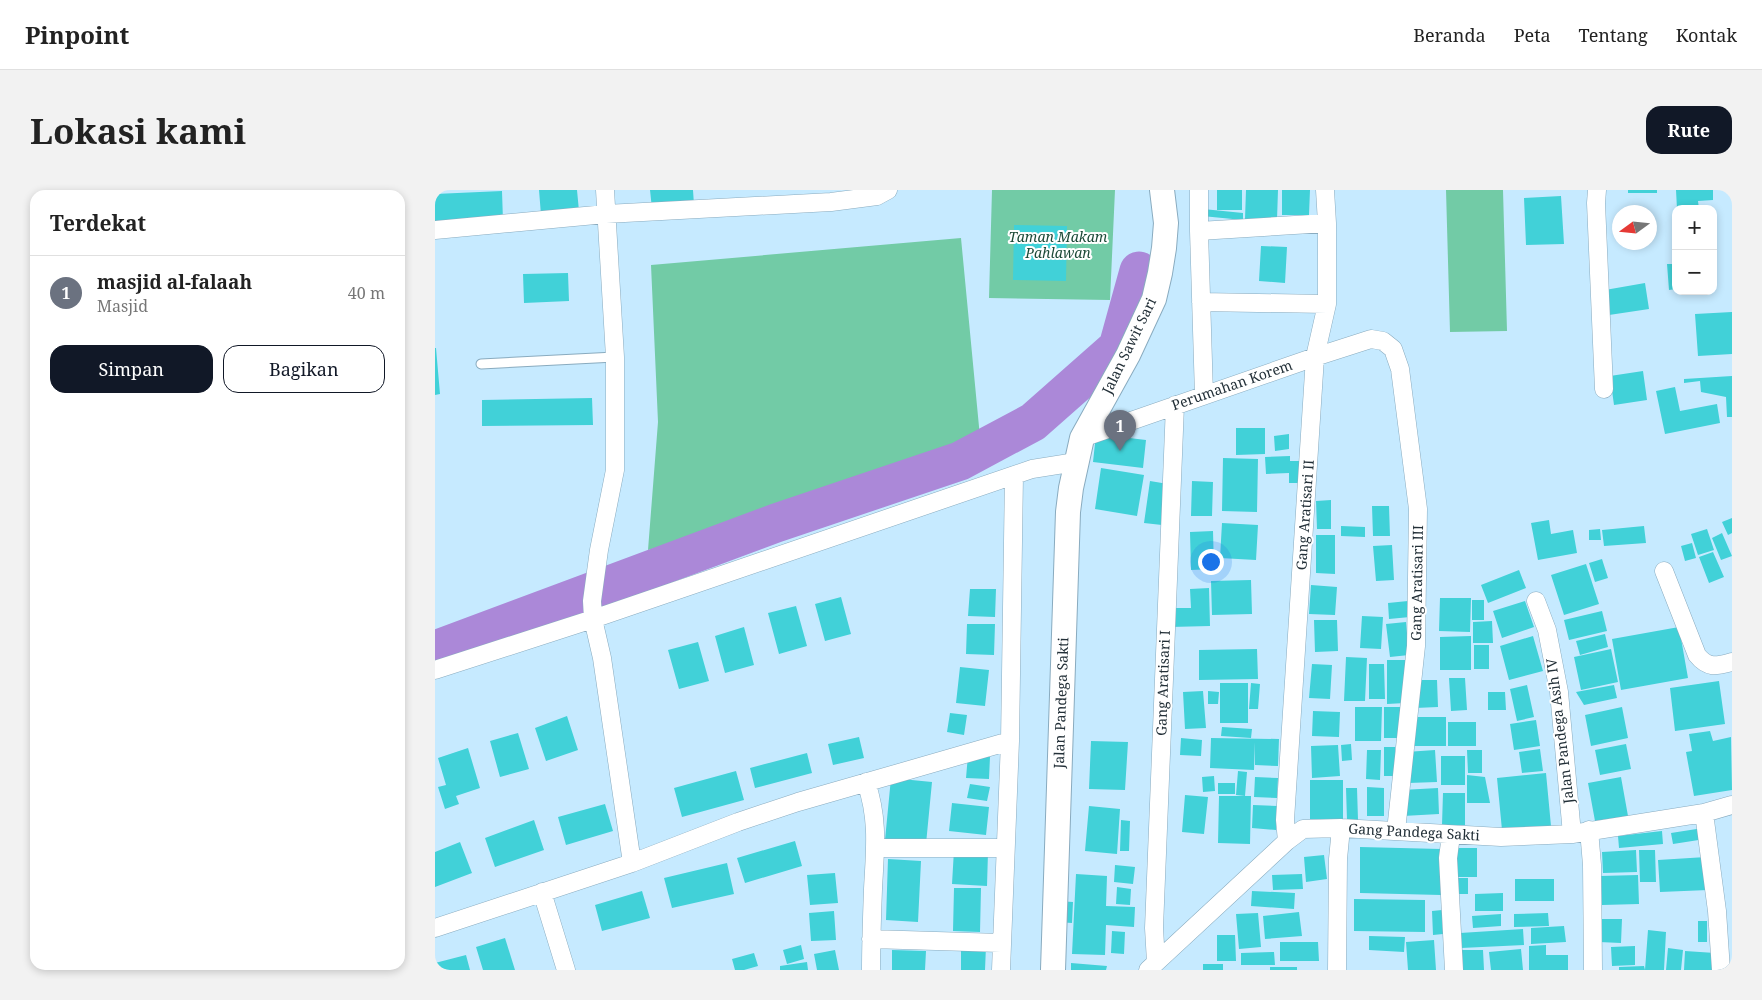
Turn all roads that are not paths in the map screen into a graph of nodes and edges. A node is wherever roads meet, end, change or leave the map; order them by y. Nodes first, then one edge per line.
1 (605, 190) edge
2 (887, 190) edge
3 (1162, 190) edge
4 (1199, 190) edge
5 (1325, 190) edge
6 (1597, 190) edge
7 (606, 214) junction
8 (1327, 223) junction
9 (435, 230) edge
10 (1199, 231) junction
11 (1201, 302) junction
12 (1327, 304) junction
13 (1383, 341) joint
14 (615, 357) junction
15 (1315, 357) junction
16 (481, 364) dead end
17 (1604, 388) dead end
18 (1204, 395) junction
19 (1175, 405) junction
20 (1082, 438) junction
21 (1076, 462) junction
22 (1014, 475) junction
23 (1664, 571) dead end
24 (1537, 601) dead end
25 (593, 619) junction
26 (1732, 662) edge
27 (435, 670) edge
28 (1010, 741) junction
29 (866, 782) junction
30 (1732, 805) edge
31 (1704, 813) junction
32 (1341, 828) junction
33 (1396, 831) junction
34 (1580, 832) junction
35 (1451, 834) junction
36 (1287, 841) junction
37 (876, 848) junction
38 (1005, 848) junction
39 (632, 863) junction
40 (542, 892) junction
41 (435, 928) edge
42 (871, 939) junction
43 (1001, 943) junction
44 (1152, 966) edge
45 (566, 970) edge
46 (871, 970) edge
47 (1001, 970) edge
48 (1053, 970) edge
49 (1337, 970) edge
50 (1454, 970) edge
51 (1593, 970) edge
52 (1721, 970) edge

1 - 7 street
2 - 7 street
3 - 20 main road, Jalan Sawit Sari
4 - 10 street
5 - 8 street, Gang Aratisari II
6 - 17 street
7 - 9 street
7 - 14 street
8 - 10 street
8 - 12 street, Gang Aratisari II
10 - 11 street
11 - 12 street
11 - 18 street
12 - 15 street, Gang Aratisari II
13 - 15 street, Perumahan Korem
13 - 33 street, Gang Aratisari III
14 - 16 lane
14 - 25 street
15 - 18 street, Perumahan Korem
15 - 36 street, Gang Aratisari II
18 - 19 street, Perumahan Korem
19 - 20 street, Perumahan Korem
19 - 44 street, Gang Aratisari I
20 - 21 main road, Jalan Pandega Sakti
21 - 22 street
21 - 48 main road, Jalan Pandega Sakti
22 - 25 street
22 - 28 street
23 - 26 street
24 - 34 street, Jalan Pandega Asih IV
25 - 27 street
25 - 39 street
28 - 29 street
28 - 38 street
29 - 37 street
29 - 39 street
30 - 31 street, Gang Pandega Sakti
31 - 34 street, Gang Pandega Sakti
31 - 52 street
32 - 33 street, Gang Pandega Sakti
32 - 36 street, Gang Pandega Sakti
32 - 49 street
33 - 35 street, Gang Pandega Sakti
34 - 35 street, Gang Pandega Sakti
34 - 51 street, Jalan Pandega Asih IV
35 - 50 street
36 - 44 street, Gang Pandega Sakti
37 - 38 street
37 - 42 street
38 - 43 street
39 - 40 street
40 - 41 street
40 - 45 street
42 - 43 street
42 - 46 street
43 - 47 street

